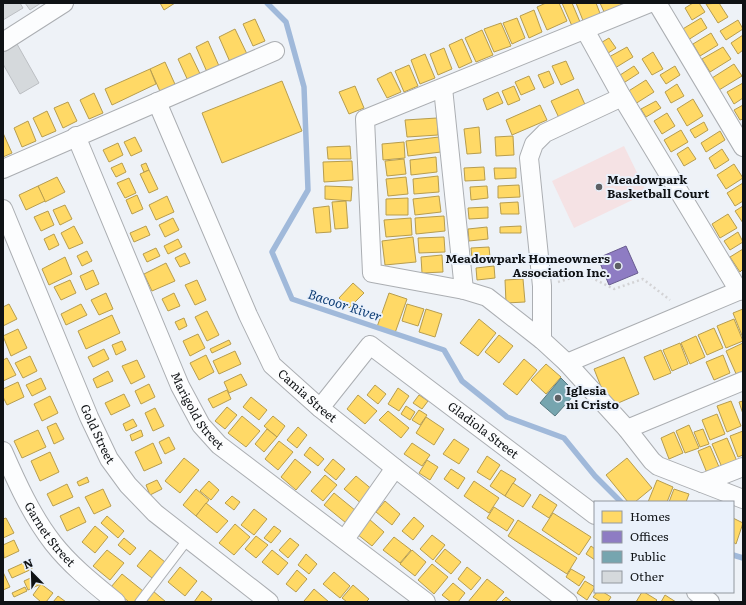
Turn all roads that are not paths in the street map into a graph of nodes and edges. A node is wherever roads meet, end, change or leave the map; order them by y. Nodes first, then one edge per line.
1 (64, 3) edge
2 (650, 3) edge
3 (657, 3) edge
4 (584, 30) junction
5 (3, 42) edge
6 (275, 50) dead end
7 (443, 88) junction
8 (622, 97) junction
9 (157, 102) junction
10 (76, 136) junction
11 (743, 147) edge
12 (3, 169) edge
13 (3, 209) edge
14 (464, 290) junction
15 (741, 290) edge
16 (542, 340) junction
17 (567, 363) junction
18 (743, 381) edge
19 (320, 408) junction
20 (627, 429) junction
21 (3, 451) edge
22 (743, 467) edge
23 (395, 468) junction
24 (702, 484) junction
25 (743, 499) edge
26 (594, 514) edge
27 (188, 539) junction
28 (345, 539) junction
29 (697, 593) edge
30 (116, 602) edge
31 (140, 602) edge
32 (270, 602) edge
33 (426, 602) edge
34 (568, 602) edge
35 (710, 602) edge

1 - 5 street
2 - 4 street
3 - 11 street
4 - 7 street
4 - 8 street
6 - 9 street
7 - 14 street
7 - 14 street
8 - 15 street
8 - 16 street
9 - 10 street
9 - 19 street, Camia Street
10 - 12 street
10 - 28 street, Marigold Street
13 - 27 street, Gold Street
14 - 16 street
15 - 17 street
16 - 17 street
17 - 20 street
18 - 20 street
19 - 23 street, Camia Street
19 - 26 street, Gladiola Street
20 - 24 street
21 - 30 street, Garnet Street
22 - 24 street
23 - 28 street
23 - 34 street, Camia Street
24 - 25 street
27 - 31 lane
27 - 32 street, Gold Street
28 - 33 street, Marigold Street
29 - 35 street

